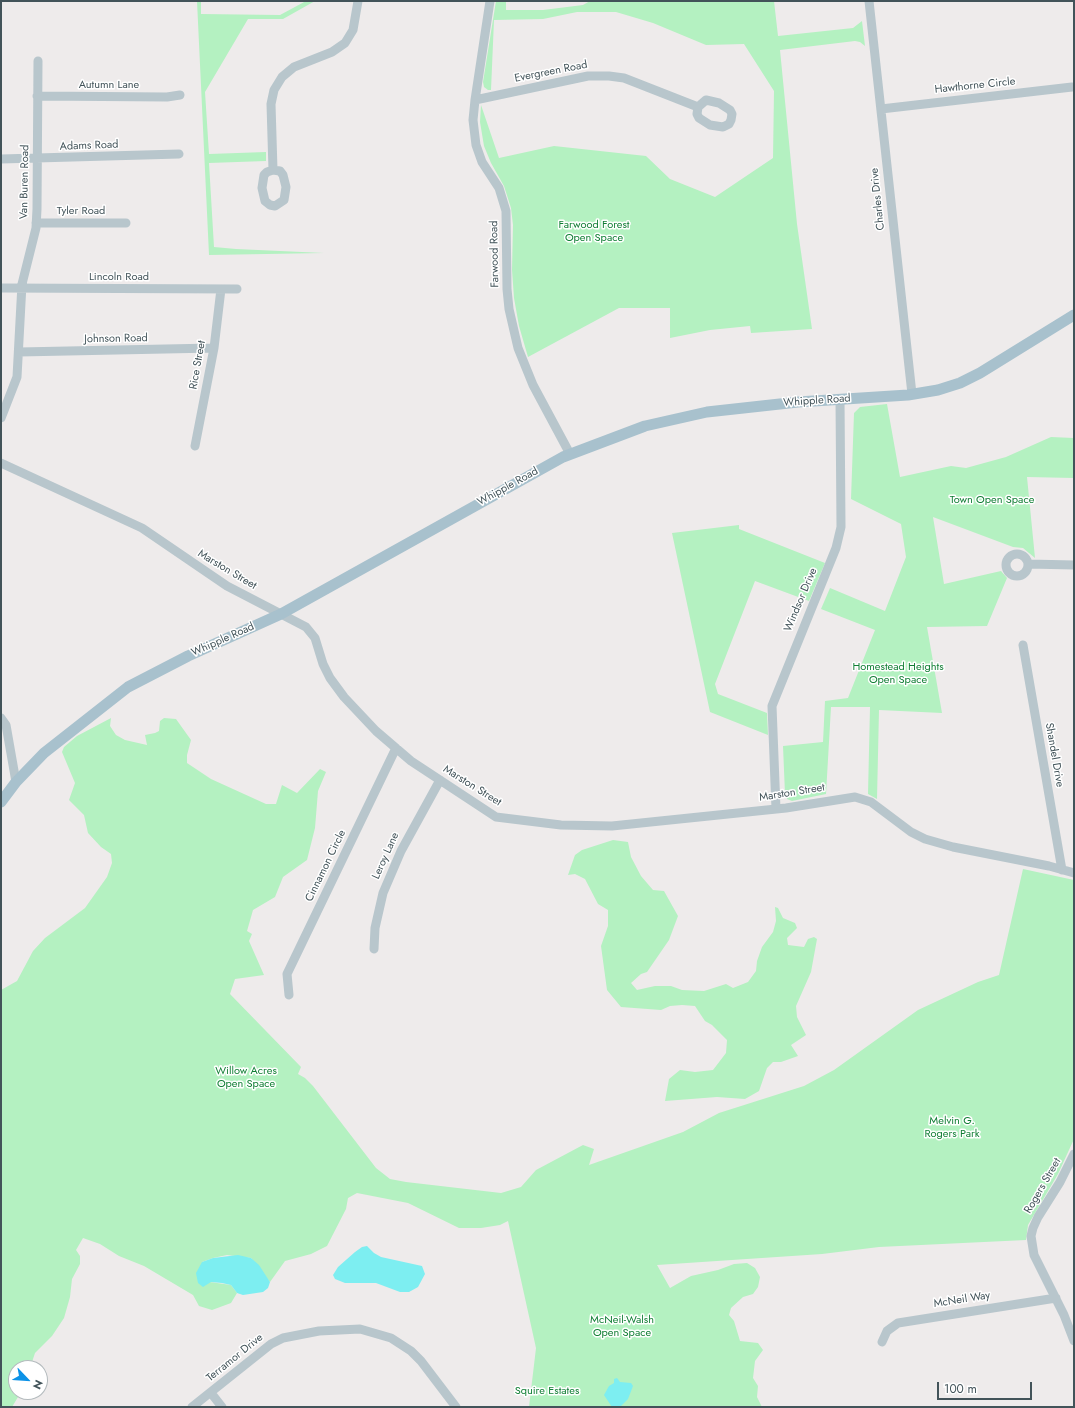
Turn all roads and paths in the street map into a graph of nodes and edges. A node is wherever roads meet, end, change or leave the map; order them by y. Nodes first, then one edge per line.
1 (358, 1) edge
2 (490, 1) edge
3 (869, 1) edge
4 (38, 61) dead end
5 (1072, 88) dead end
6 (180, 95) dead end
7 (37, 96) junction
8 (475, 100) junction
9 (698, 107) dead end
10 (881, 109) junction
11 (179, 154) dead end
12 (1, 159) edge
13 (37, 159) junction
14 (273, 170) dead end
15 (36, 223) junction
16 (126, 223) dead end
17 (1, 288) edge
18 (21, 288) junction
19 (221, 289) junction
20 (237, 289) dead end
21 (1074, 315) edge
22 (214, 348) junction
23 (19, 352) junction
24 (912, 394) junction
25 (840, 399) junction
26 (1, 418) edge
27 (195, 446) dead end
28 (570, 454) junction
29 (1, 463) edge
30 (1028, 564) dead end
31 (1074, 565) edge
32 (280, 614) junction
33 (1023, 645) dead end
34 (1, 718) edge
35 (396, 748) junction
36 (440, 780) junction
37 (16, 782) junction
38 (1, 802) edge
39 (776, 809) junction
40 (1062, 870) junction
41 (1074, 873) edge
42 (374, 949) dead end
43 (289, 995) dead end
44 (1074, 1154) edge
45 (1056, 1298) junction
46 (1074, 1341) edge
47 (882, 1342) dead end
48 (211, 1393) junction
49 (192, 1407) edge
50 (222, 1407) edge
51 (456, 1407) edge

1 - 14 street
2 - 8 street, Farwood Road
3 - 10 street, Charles Drive
4 - 7 street, Van Buren Road
5 - 10 street, Hawthorne Circle
6 - 7 street, Autumn Lane
7 - 13 street, Van Buren Road
8 - 9 street, Evergreen Road
8 - 28 street, Farwood Road
10 - 24 street, Charles Drive
11 - 13 street, Adams Road
12 - 13 street, Adams Road
13 - 15 street, Van Buren Road
15 - 16 street, Tyler Road
15 - 18 street, Van Buren Road
17 - 18 street, Lincoln Road
18 - 19 street, Lincoln Road
18 - 23 street, Van Buren Road
19 - 20 street, Lincoln Road
19 - 22 street, Rice Street
21 - 24 main road, Whipple Road
22 - 23 street, Johnson Road
22 - 27 street, Rice Street
23 - 26 street, Van Buren Road
24 - 25 main road, Whipple Road
25 - 28 main road, Whipple Road
25 - 39 street, Windsor Drive
28 - 32 main road, Whipple Road
29 - 32 street, Marston Street
30 - 31 street
32 - 35 street, Marston Street
32 - 37 main road, Whipple Road
33 - 40 street, Shandel Drive
34 - 37 street
35 - 36 street, Marston Street
35 - 43 street, Cinnamon Circle
36 - 39 street, Marston Street
36 - 42 street, Leroy Lane
37 - 38 main road, Whipple Road
39 - 40 street, Marston Street
40 - 41 street, Marston Street
44 - 45 street, Rogers Street
45 - 46 street, Rogers Street
45 - 47 street, McNeil Way
48 - 49 street, Terramor Drive
48 - 50 street, Terramor Drive
48 - 51 street, Terramor Drive

